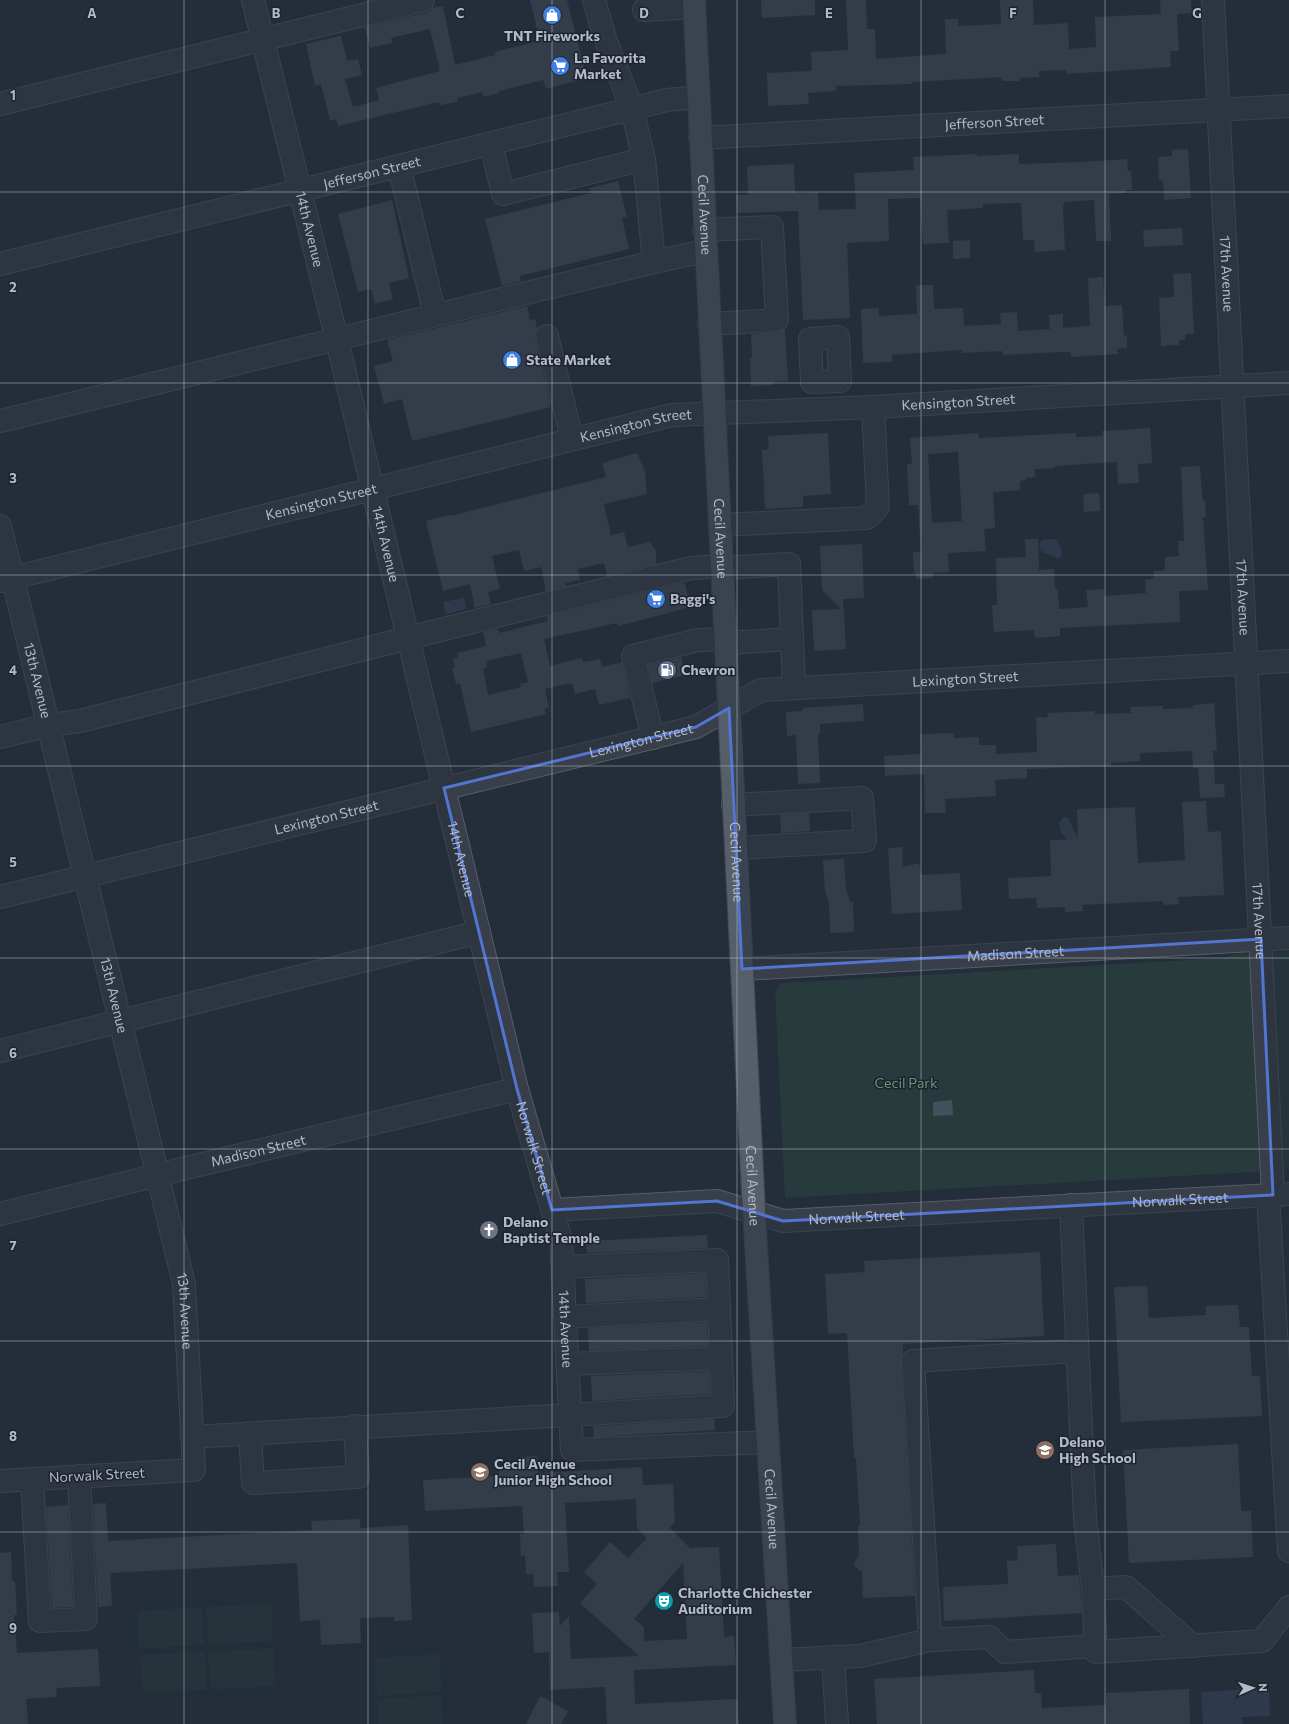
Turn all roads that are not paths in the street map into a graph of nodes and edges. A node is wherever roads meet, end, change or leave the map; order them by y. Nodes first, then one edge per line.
1 (252, 0) edge
2 (423, 0) edge
3 (594, 0) edge
4 (1213, 0) edge
5 (694, 4) edge
6 (644, 10) dead end
7 (262, 40) junction
8 (698, 97) junction
9 (0, 104) edge
10 (1289, 106) edge
11 (632, 109) junction
12 (1219, 110) junction
13 (700, 138) junction
14 (491, 144) junction
15 (644, 158) junction
16 (399, 166) junction
17 (299, 190) junction
18 (704, 230) junction
19 (705, 252) junction
20 (654, 262) junction
21 (0, 264) edge
22 (435, 315) junction
23 (709, 324) junction
24 (547, 336) dead end
25 (337, 340) junction
26 (840, 381) dead end
27 (1289, 384) edge
28 (1233, 386) junction
29 (873, 407) junction
30 (842, 409) junction
31 (714, 414) junction
32 (0, 421) edge
33 (572, 439) junction
34 (373, 488) junction
35 (720, 525) junction
36 (0, 526) edge
37 (722, 567) junction
38 (6, 579) edge
39 (408, 638) junction
40 (792, 639) junction
41 (725, 641) junction
42 (1289, 661) edge
43 (1247, 663) junction
44 (794, 688) junction
45 (729, 708) junction
46 (49, 725) junction
47 (0, 737) edge
48 (653, 738) junction
49 (444, 788) junction
50 (733, 805) junction
51 (736, 848) junction
52 (85, 876) junction
53 (0, 897) edge
54 (479, 932) junction
55 (1289, 938) edge
56 (1260, 940) junction
57 (742, 969) junction
58 (120, 1020) junction
59 (0, 1051) edge
60 (517, 1089) junction
61 (158, 1175) junction
62 (1277, 1195) edge
63 (1071, 1205) junction
64 (552, 1210) junction
65 (754, 1212) junction
66 (0, 1214) edge
67 (563, 1267) junction
68 (719, 1309) junction
69 (565, 1318) junction
70 (1077, 1351) junction
71 (721, 1358) junction
72 (567, 1364) junction
73 (579, 1413) junction
74 (355, 1426) junction
75 (250, 1433) junction
76 (192, 1437) junction
77 (768, 1442) junction
78 (194, 1470) joint
79 (79, 1476) junction
80 (32, 1479) junction
81 (0, 1481) edge
82 (1289, 1550) edge
83 (1093, 1589) junction
84 (1289, 1607) edge
85 (930, 1640) junction
86 (1096, 1646) junction
87 (1193, 1646) junction
88 (833, 1657) junction
89 (782, 1660) junction
90 (785, 1724) edge
91 (837, 1724) edge

1 - 7 street, 14th Avenue
2 - 7 street
3 - 11 street
4 - 12 street, 17th Avenue
5 - 6 street
5 - 8 main road, Cecil Avenue
7 - 9 street
7 - 17 street, 14th Avenue
8 - 11 street, Jefferson Street
8 - 13 main road, Cecil Avenue
10 - 12 street, Jefferson Street
11 - 14 street, Jefferson Street
11 - 15 street
12 - 13 street, Jefferson Street
12 - 28 street, 17th Avenue
13 - 18 main road, Cecil Avenue
14 - 15 street
14 - 16 street, Jefferson Street
15 - 20 street
16 - 17 street, Jefferson Street
16 - 22 street
17 - 21 street, Jefferson Street
17 - 25 street, 14th Avenue
18 - 19 main road, Cecil Avenue
18 - 23 street
19 - 20 street
19 - 23 main road, Cecil Avenue
20 - 22 street
22 - 25 street
23 - 31 main road, Cecil Avenue
24 - 33 street
25 - 32 street
25 - 34 street, 14th Avenue
26 - 30 street
27 - 28 street, Kensington Street
28 - 29 street, Kensington Street
28 - 43 street, 17th Avenue
29 - 30 street, Kensington Street
29 - 35 street
30 - 31 street, Kensington Street
31 - 33 street, Kensington Street
31 - 35 main road, Cecil Avenue
33 - 34 street, Kensington Street
34 - 38 street, Kensington Street
34 - 39 street, 14th Avenue
35 - 37 main road, Cecil Avenue
36 - 38 street, 13th Avenue
37 - 39 street
37 - 40 street
37 - 41 main road, Cecil Avenue
38 - 46 street, 13th Avenue
39 - 46 street
39 - 49 street, 14th Avenue
40 - 41 street
40 - 44 street
41 - 45 main road, Cecil Avenue
41 - 48 street
42 - 43 street, Lexington Street
43 - 44 street, Lexington Street
43 - 56 street, 17th Avenue
44 - 45 street, Lexington Street
45 - 48 street, Lexington Street
45 - 50 main road, Cecil Avenue
46 - 47 street
46 - 52 street, 13th Avenue
48 - 49 street, Lexington Street
49 - 52 street, Lexington Street
49 - 54 street, 14th Avenue
50 - 51 main road, Cecil Avenue
50 - 51 street
51 - 57 main road, Cecil Avenue
52 - 53 street, Lexington Street
52 - 58 street, 13th Avenue
54 - 58 street
54 - 60 street, 14th Avenue
55 - 56 street, Madison Street
56 - 57 street, Madison Street
56 - 62 street, 17th Avenue
57 - 65 main road, Cecil Avenue
58 - 59 street
58 - 61 street, 13th Avenue
60 - 61 street, Madison Street
60 - 64 street, Norwalk Street
61 - 66 street, Madison Street
61 - 76 street, 13th Avenue
62 - 63 street, Norwalk Street
62 - 82 street, 17th Avenue
63 - 65 street, Norwalk Street
63 - 70 street
64 - 65 street, Norwalk Street
64 - 67 street, 14th Avenue
65 - 77 main road, Cecil Avenue
67 - 68 street
67 - 69 street, 14th Avenue
68 - 69 street
68 - 71 street
69 - 72 street, 14th Avenue
70 - 83 street
70 - 85 street
71 - 72 street
71 - 73 street
72 - 73 street, 14th Avenue
73 - 74 street
73 - 77 street, 14th Avenue
74 - 75 street
74 - 75 street
75 - 76 street
76 - 78 street, 13th Avenue
77 - 89 main road, Cecil Avenue
78 - 79 street, Norwalk Street
79 - 80 street, Norwalk Street
79 - 80 street
80 - 81 street, Norwalk Street
83 - 86 street
83 - 87 street
84 - 87 street
85 - 86 street
85 - 88 street
86 - 87 street
88 - 89 street
88 - 91 street
89 - 90 main road, Cecil Avenue

